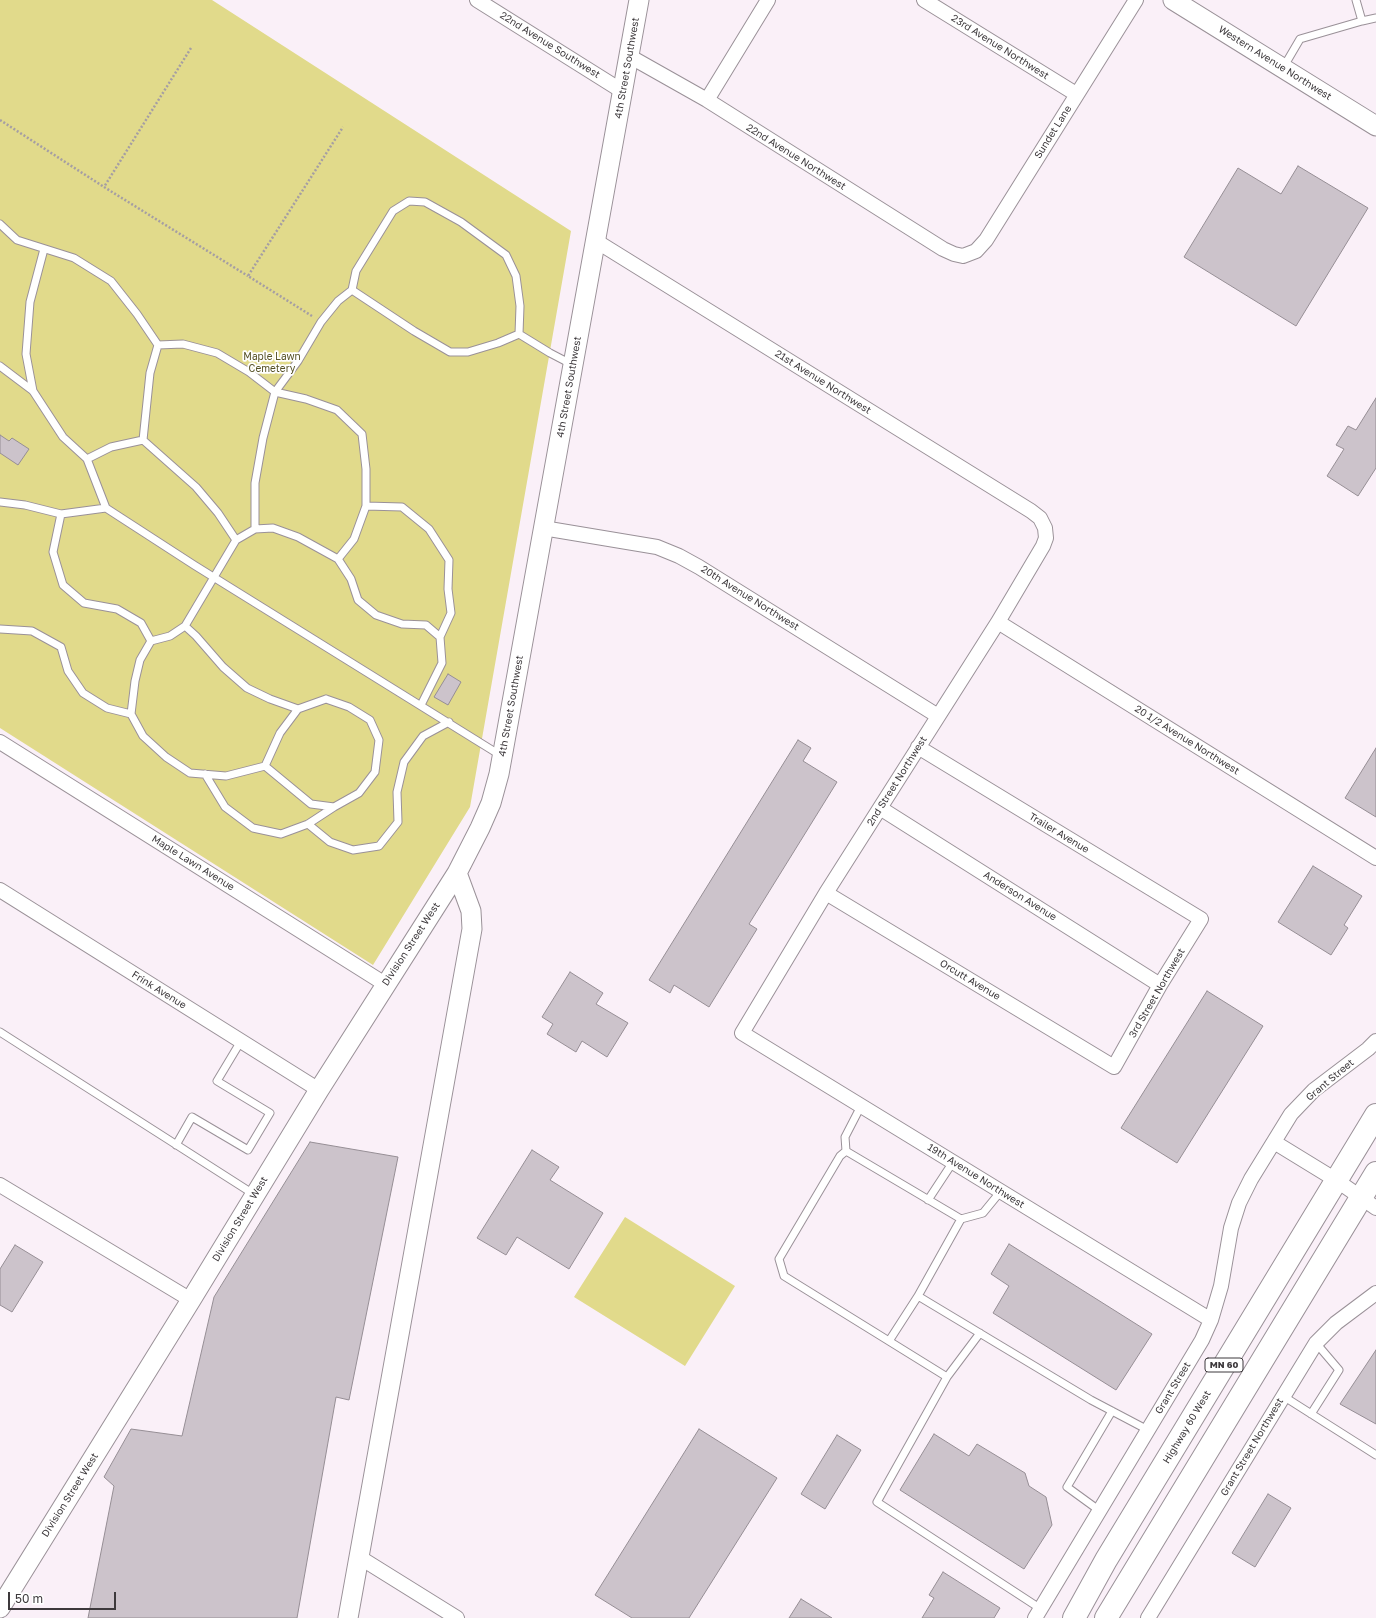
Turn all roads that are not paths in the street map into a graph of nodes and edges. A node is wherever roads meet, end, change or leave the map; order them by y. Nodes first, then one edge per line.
1 (477, 0) edge
2 (639, 0) edge
3 (768, 0) edge
4 (924, 0) edge
5 (1136, 0) edge
6 (1173, 0) edge
7 (1356, 0) edge
8 (1376, 18) edge
9 (1362, 21) junction
10 (629, 56) junction
11 (1283, 68) junction
12 (622, 91) junction
13 (1076, 94) junction
14 (707, 100) junction
15 (1376, 126) edge
16 (0, 224) edge
17 (596, 241) junction
18 (44, 249) junction
19 (964, 256) joint
20 (352, 290) junction
21 (519, 334) junction
22 (158, 345) junction
23 (573, 365) junction
24 (0, 366) edge
25 (33, 391) junction
26 (275, 392) junction
27 (143, 440) junction
28 (88, 459) junction
29 (0, 502) edge
30 (366, 506) junction
31 (106, 508) junction
32 (61, 514) junction
33 (543, 528) junction
34 (1045, 528) joint
35 (255, 529) junction
36 (236, 540) junction
37 (338, 559) junction
38 (214, 577) junction
39 (998, 622) junction
40 (185, 626) junction
41 (0, 629) edge
42 (440, 637) junction
43 (151, 641) junction
44 (421, 705) junction
45 (298, 708) junction
46 (131, 714) junction
47 (938, 716) junction
48 (449, 722) junction
49 (0, 742) edge
50 (918, 747) junction
51 (500, 765) junction
52 (265, 766) junction
53 (205, 774) junction
54 (334, 807) junction
55 (880, 808) junction
56 (308, 824) junction
57 (1376, 858) edge
58 (457, 873) junction
59 (0, 890) edge
60 (826, 893) junction
61 (1201, 919) joint
62 (385, 984) junction
63 (1160, 985) junction
64 (0, 1032) edge
65 (742, 1033) joint
66 (241, 1041) junction
67 (1376, 1041) edge
68 (1114, 1067) joint
69 (319, 1090) junction
70 (861, 1106) junction
71 (1376, 1114) edge
72 (1274, 1142) junction
73 (176, 1145) junction
74 (846, 1151) junction
75 (953, 1162) junction
76 (1376, 1174) edge
77 (1336, 1180) junction
78 (0, 1185) edge
79 (1001, 1191) junction
80 (255, 1196) junction
81 (928, 1200) junction
82 (1369, 1203) edge
83 (961, 1219) junction
84 (1376, 1293) edge
85 (918, 1296) junction
86 (191, 1300) junction
87 (1211, 1320) junction
88 (980, 1333) junction
89 (889, 1341) junction
90 (1316, 1343) junction
91 (947, 1377) junction
92 (1283, 1396) junction
93 (1112, 1411) junction
94 (1311, 1414) junction
95 (1148, 1430) junction
96 (1376, 1455) edge
97 (1100, 1511) junction
98 (359, 1557) junction
99 (0, 1608) edge
100 (1038, 1613) edge
101 (348, 1618) edge
102 (457, 1618) edge
103 (1074, 1618) edge
104 (1106, 1618) edge
105 (1148, 1618) edge

1 - 12 street, 22nd Avenue Southwest
2 - 10 street, 4th Street Southwest
3 - 14 street
4 - 13 street, 23rd Avenue Northwest
5 - 13 street, Sundet Lane
6 - 11 street, Western Avenue Northwest
7 - 9 lane
8 - 9 lane
9 - 11 lane
10 - 12 street, 4th Street Southwest
10 - 14 street, 22nd Avenue Northwest
11 - 15 street, Western Avenue Northwest
12 - 17 street, 4th Street Southwest
13 - 19 street, Sundet Lane
14 - 19 street, 22nd Avenue Northwest
16 - 18 lane
17 - 23 street, 4th Street Southwest
17 - 34 street, 21st Avenue Northwest
18 - 22 lane
18 - 25 lane
20 - 21 lane
20 - 21 lane
20 - 26 lane
21 - 23 lane
22 - 26 lane
22 - 27 lane
23 - 33 street, 4th Street Southwest
24 - 25 lane
25 - 28 lane
26 - 30 lane
26 - 35 lane
27 - 28 lane
27 - 36 lane
28 - 31 lane
29 - 32 lane
30 - 37 lane
30 - 42 lane
31 - 32 lane
31 - 38 lane
32 - 43 lane
33 - 47 street, 20th Avenue Northwest
33 - 51 street, 4th Street Southwest
34 - 39 street, 2nd Street Northwest
35 - 36 lane
35 - 37 lane
36 - 38 lane
37 - 42 lane
38 - 40 lane
38 - 44 lane
39 - 47 street, 2nd Street Northwest
39 - 57 street, 20 1/2 Avenue Northwest
40 - 43 lane
40 - 45 lane
41 - 46 lane
42 - 44 lane
43 - 46 lane
44 - 48 lane
45 - 52 lane
45 - 54 lane
46 - 53 lane
47 - 50 street, 2nd Street Northwest
48 - 51 lane
48 - 56 lane
49 - 62 street, Maple Lawn Avenue
50 - 55 street, 2nd Street Northwest
50 - 61 street, Trailer Avenue
51 - 58 street, 4th Street Southwest
52 - 53 lane
52 - 54 lane
53 - 56 lane
54 - 56 lane
55 - 60 street, 2nd Street Northwest
55 - 63 street, Anderson Avenue
58 - 62 street, Division Street West
58 - 98 street
59 - 66 street, Frink Avenue
60 - 65 street, 2nd Street Northwest
60 - 68 street, Orcutt Avenue
61 - 63 street, 3rd Street Northwest
62 - 69 street, Division Street West
63 - 68 street, 3rd Street Northwest
64 - 73 lane
65 - 70 street, 19th Avenue Northwest
66 - 69 street, Frink Avenue
66 - 73 lane
67 - 72 street, Grant Street
69 - 80 street, Division Street West
70 - 74 lane
70 - 75 street, 19th Avenue Northwest
71 - 77 main road, Highway 60 West / MN 60
72 - 77 street
72 - 87 street, Grant Street
73 - 80 lane
74 - 81 lane
74 - 89 lane
75 - 79 street, 19th Avenue Northwest
75 - 81 lane
76 - 82 main road, MN 60
77 - 82 street
77 - 103 main road, Highway 60 West / MN 60
78 - 86 street
79 - 83 lane
79 - 87 street, 19th Avenue Northwest
80 - 86 street, Division Street West
81 - 83 lane
82 - 104 main road, MN 60
83 - 85 lane
84 - 90 street, Grant Street Northwest
85 - 88 lane
85 - 89 lane
86 - 99 street, Division Street West
87 - 95 street, Grant Street
88 - 91 lane
88 - 93 lane
89 - 91 lane
90 - 92 street, Grant Street Northwest
90 - 94 lane
91 - 100 lane
92 - 94 lane
92 - 105 street, Grant Street Northwest
93 - 95 lane
93 - 97 lane
94 - 96 lane
95 - 97 street, Grant Street
97 - 100 street, Grant Street
98 - 101 street
98 - 102 street

